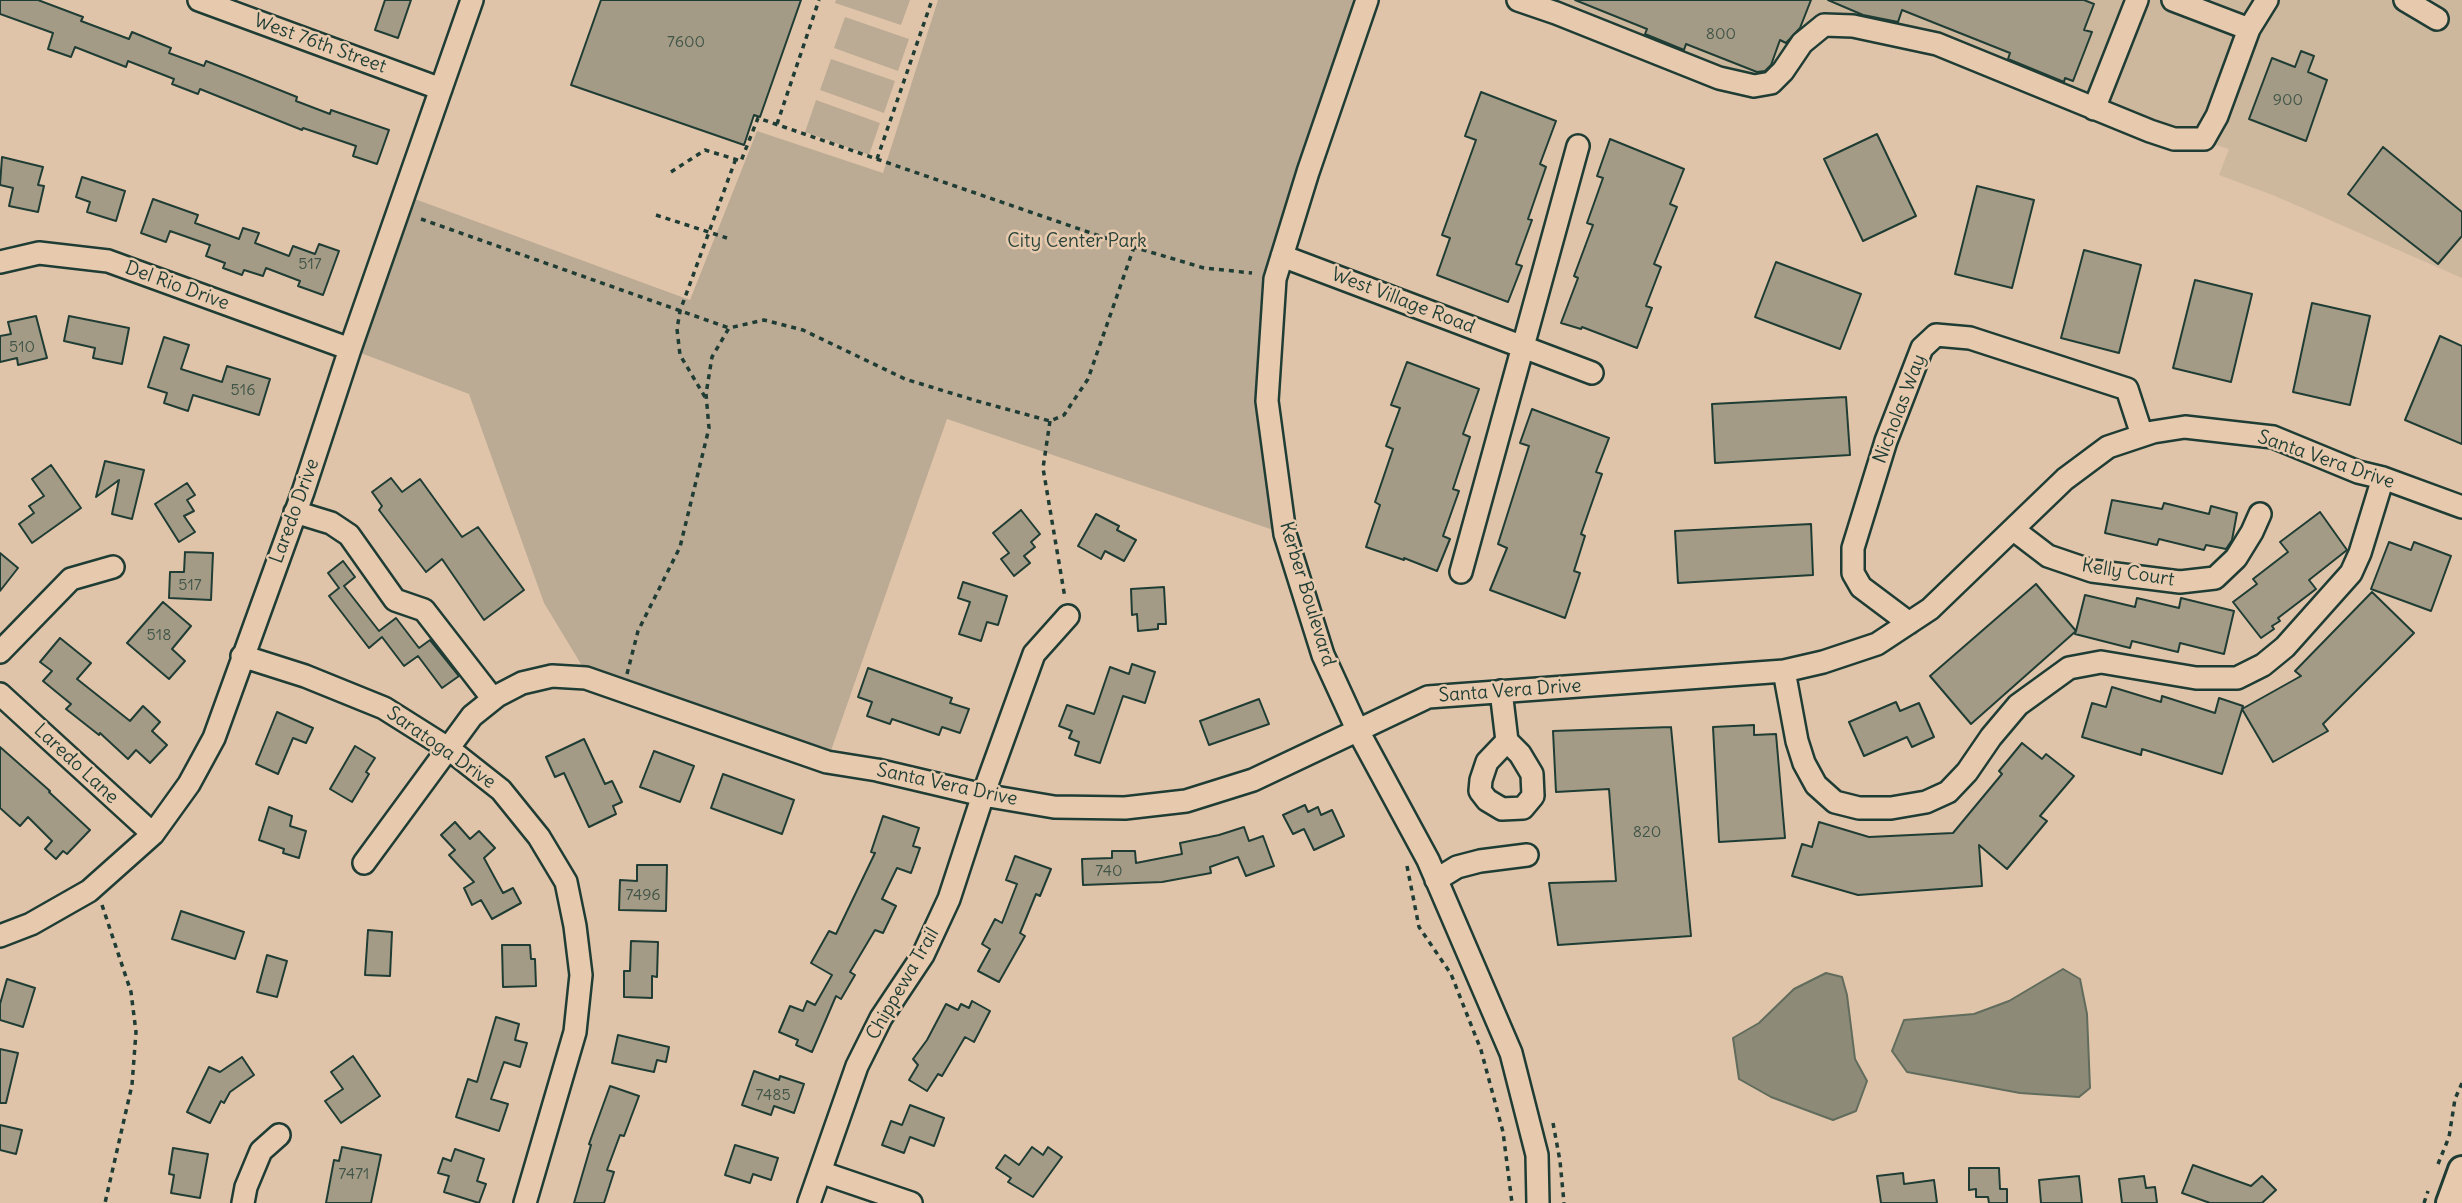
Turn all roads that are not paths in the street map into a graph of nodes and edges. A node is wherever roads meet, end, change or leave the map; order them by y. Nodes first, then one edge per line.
1 (198, 0) edge
2 (472, 0) edge
3 (1367, 0) edge
4 (1518, 0) edge
5 (2137, 0) edge
6 (2173, 0) edge
7 (2267, 0) edge
8 (2405, 0) edge
9 (2437, 19) dead end
10 (2249, 29) junction
11 (441, 89) junction
12 (2094, 109) junction
13 (1578, 146) dead end
14 (1282, 256) junction
15 (0, 262) edge
16 (1523, 347) junction
17 (350, 349) junction
18 (1592, 373) dead end
19 (2141, 435) junction
20 (2383, 478) junction
21 (2462, 506) edge
22 (295, 512) junction
23 (2260, 513) dead end
24 (2014, 530) junction
25 (113, 566) dead end
26 (1461, 572) dead end
27 (1068, 616) road end
28 (1909, 623) junction
29 (0, 652) edge
30 (242, 656) junction
31 (1784, 671) junction
32 (1501, 691) junction
33 (0, 694) edge
34 (493, 699) junction
35 (1357, 729) junction
36 (1507, 741) dead end
37 (449, 749) junction
38 (983, 795) junction
39 (153, 834) junction
40 (1527, 856) dead end
41 (364, 863) dead end
42 (1436, 880) junction
43 (0, 936) edge
44 (279, 1135) dead end
45 (2449, 1170) edge
46 (820, 1172) junction
47 (243, 1203) edge
48 (525, 1203) edge
49 (809, 1203) edge
50 (911, 1203) edge
51 (1538, 1203) edge
52 (2450, 1203) edge

1 - 11 street, West 76th Street
2 - 11 street, Laredo Drive
3 - 14 street, Kerber Boulevard
4 - 12 street
5 - 12 street
6 - 10 street
7 - 10 street
8 - 9 street
10 - 12 street
11 - 17 street, Laredo Drive
13 - 16 street
14 - 16 street, West Village Road
14 - 35 street, Kerber Boulevard
15 - 17 street, Del Rio Drive
16 - 18 street, West Village Road
16 - 26 street
17 - 22 street, Laredo Drive
19 - 20 street, Santa Vera Drive
19 - 24 street, Santa Vera Drive
19 - 28 street, Nicholas Way
20 - 21 street, Santa Vera Drive
20 - 31 street
22 - 30 street, Laredo Drive
22 - 34 street
23 - 24 street, Kelly Court
24 - 28 street, Santa Vera Drive
25 - 29 street
27 - 38 street, Chippewa Trail
28 - 31 street, Santa Vera Drive
30 - 37 street, Saratoga Drive
30 - 39 street, Laredo Drive
31 - 32 street, Santa Vera Drive
32 - 35 street, Santa Vera Drive
32 - 36 street
33 - 39 street, Laredo Lane
34 - 37 street, Santa Vera Drive
34 - 38 street, Santa Vera Drive
35 - 38 street, Santa Vera Drive
35 - 42 street, Kerber Boulevard
37 - 41 street, Santa Vera Drive
37 - 48 street, Saratoga Drive
38 - 46 street, Chippewa Trail
39 - 43 street, Laredo Drive
40 - 42 street
42 - 51 street, Kerber Boulevard
44 - 47 street
45 - 52 main road
46 - 49 street, Chippewa Trail
46 - 50 street

